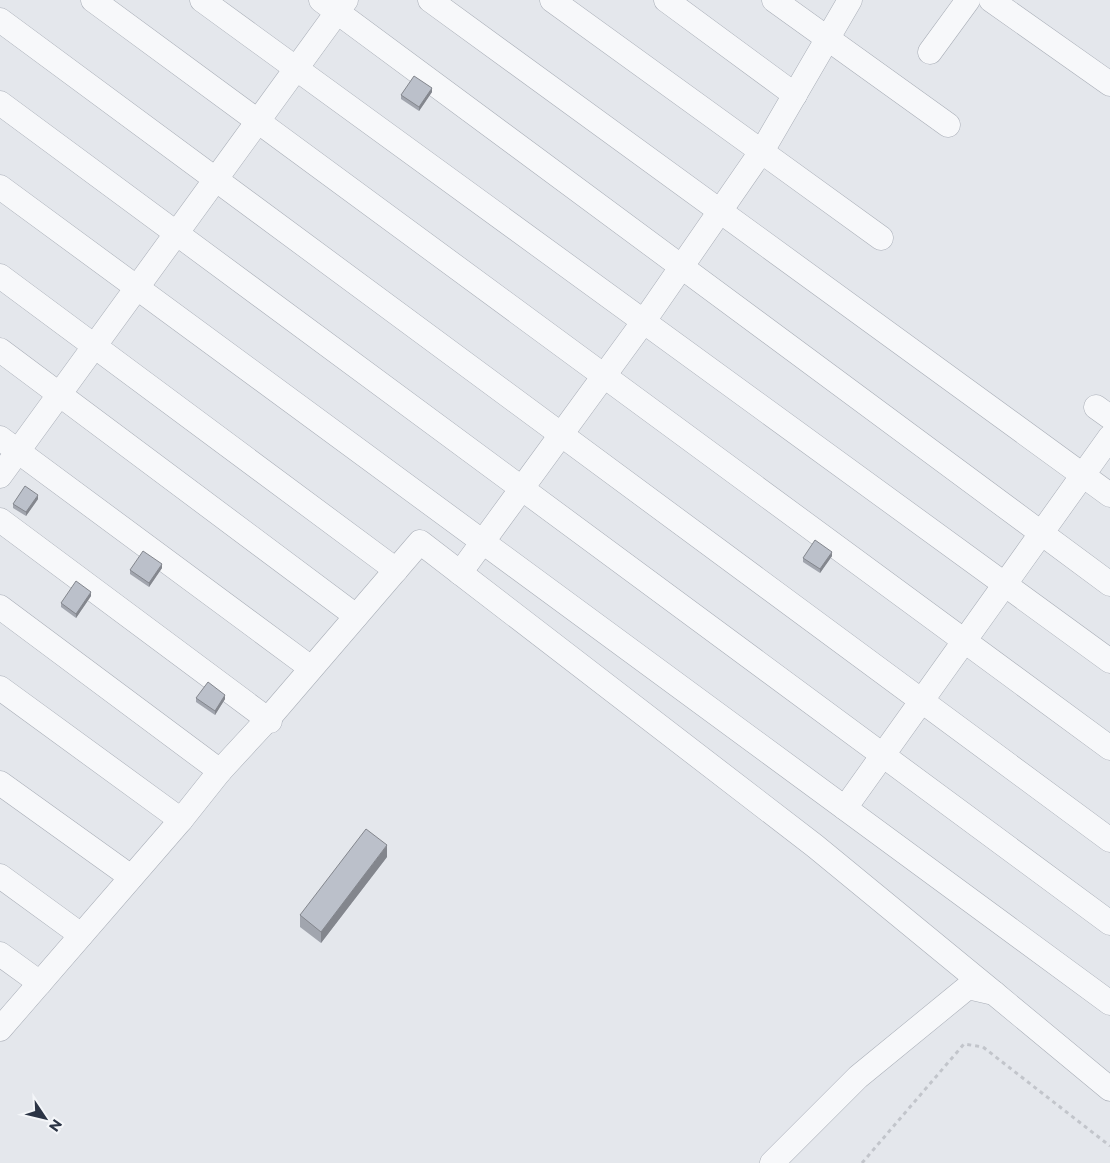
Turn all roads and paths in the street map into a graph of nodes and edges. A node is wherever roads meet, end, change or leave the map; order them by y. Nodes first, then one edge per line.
1 (93, 0) edge
2 (202, 0) edge
3 (430, 0) edge
4 (552, 0) edge
5 (666, 0) edge
6 (774, 0) edge
7 (850, 0) edge
8 (968, 0) edge
9 (991, 0) edge
10 (335, 4) edge
11 (0, 20) edge
12 (828, 39) junction
13 (930, 52) dead end
14 (296, 68) junction
15 (1110, 84) edge
16 (795, 95) junction
17 (0, 103) edge
18 (258, 121) junction
19 (948, 125) dead end
20 (761, 152) junction
21 (215, 180) junction
22 (0, 186) edge
23 (720, 211) junction
24 (176, 233) junction
25 (881, 238) dead end
26 (681, 266) junction
27 (0, 276) edge
28 (137, 287) junction
29 (644, 322) junction
30 (94, 346) junction
31 (0, 350) edge
32 (604, 376) junction
33 (60, 394) junction
34 (561, 436) junction
35 (1110, 436) edge
36 (9, 444) edge
37 (1083, 475) junction
38 (0, 476) edge
39 (522, 488) junction
40 (1110, 495) edge
41 (0, 520) edge
42 (1042, 533) junction
43 (483, 542) junction
44 (396, 570) junction
45 (460, 573) junction
46 (1005, 584) junction
47 (1110, 584) edge
48 (0, 607) edge
49 (356, 616) junction
50 (965, 641) junction
51 (1110, 661) edge
52 (311, 668) junction
53 (0, 688) edge
54 (922, 700) junction
55 (269, 720) junction
56 (1109, 746) edge
57 (883, 755) junction
58 (220, 771) junction
59 (0, 783) edge
60 (845, 808) junction
61 (181, 820) junction
62 (1110, 840) edge
63 (0, 876) edge
64 (131, 877) junction
65 (1110, 923) edge
66 (81, 936) junction
67 (0, 954) edge
68 (40, 983) junction
69 (994, 994) junction
70 (1110, 1003) edge
71 (0, 1029) edge
72 (1110, 1089) edge
73 (1110, 1146) edge
74 (772, 1163) edge
75 (862, 1163) edge

1 - 18 street
2 - 14 street
3 - 23 street
4 - 20 street
5 - 16 street
6 - 12 street
7 - 12 street
8 - 13 street
9 - 15 street
10 - 14 street
10 - 26 street
11 - 21 street
12 - 16 street
12 - 19 street
14 - 18 street
14 - 29 street
16 - 20 street
17 - 24 street
18 - 21 street
18 - 32 street
20 - 23 street
20 - 25 street
21 - 24 street
21 - 34 street
22 - 28 street
23 - 26 street
23 - 37 street
24 - 28 street
24 - 39 street
26 - 29 street
26 - 42 street
27 - 30 street
28 - 30 street
28 - 43 street
29 - 32 street
29 - 46 street
30 - 33 street
30 - 44 street
31 - 33 street
32 - 34 street
32 - 50 street
33 - 36 street
33 - 49 street
34 - 39 street
34 - 54 street
35 - 37 street
36 - 38 street
36 - 52 street
37 - 40 street
37 - 42 street
39 - 43 street
39 - 57 street
41 - 55 street
42 - 46 street
42 - 47 street
43 - 45 street
43 - 60 street
44 - 45 street
44 - 49 street
45 - 69 street
46 - 50 street
46 - 51 street
48 - 58 street
49 - 52 street
50 - 54 street
50 - 56 street
52 - 55 street
53 - 61 street
54 - 57 street
54 - 62 street
55 - 58 street
57 - 60 street
57 - 65 street
58 - 61 street
59 - 64 street
60 - 70 street
61 - 64 street
63 - 66 street
64 - 66 street
66 - 68 street
67 - 68 street
68 - 71 street
69 - 72 street
69 - 74 street
73 - 75 path

